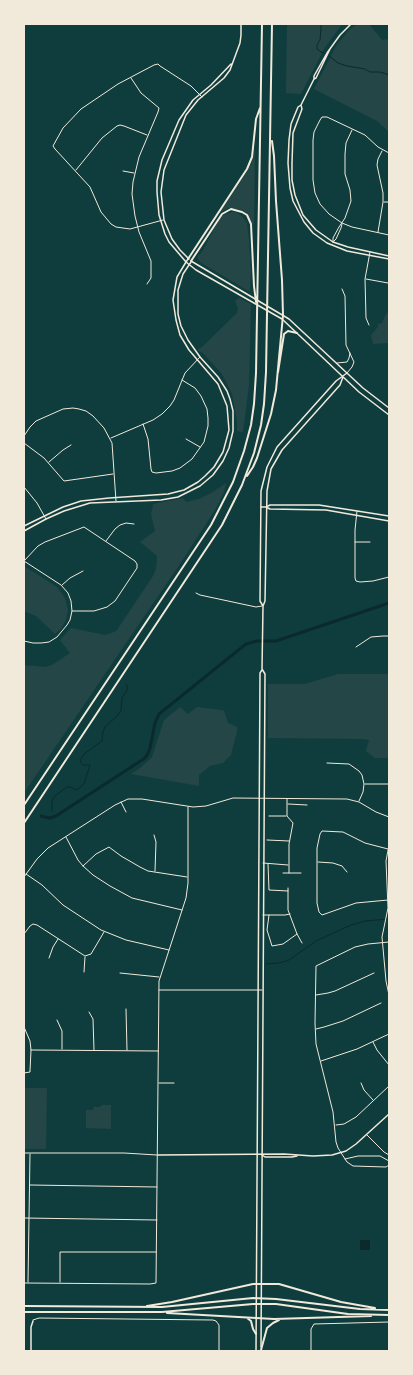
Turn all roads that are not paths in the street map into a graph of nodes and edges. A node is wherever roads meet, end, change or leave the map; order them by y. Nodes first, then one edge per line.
1 (241, 24) edge
2 (262, 24) edge
3 (272, 24) edge
4 (351, 24) edge
5 (232, 63) junction
6 (131, 78) junction
7 (199, 95) junction
8 (202, 97) junction
9 (261, 105) junction
10 (302, 105) junction
11 (352, 130) junction
12 (270, 133) junction
13 (148, 136) junction
14 (382, 150) junction
15 (389, 153) edge
16 (76, 171) junction
17 (123, 171) dead end
18 (134, 173) junction
19 (383, 202) junction
20 (389, 202) edge
21 (164, 220) junction
22 (161, 221) junction
23 (342, 223) junction
24 (138, 228) junction
25 (378, 232) junction
26 (389, 235) edge
27 (333, 242) junction
28 (331, 245) junction
29 (370, 252) junction
30 (370, 255) junction
31 (389, 256) edge
32 (188, 259) junction
33 (389, 259) edge
34 (192, 261) junction
35 (186, 262) junction
36 (189, 265) junction
37 (365, 279) junction
38 (388, 283) dead end
39 (147, 284) dead end
40 (342, 289) dead end
41 (258, 308) junction
42 (283, 315) junction
43 (282, 319) junction
44 (369, 325) dead end
45 (298, 333) junction
46 (350, 353) junction
47 (200, 357) junction
48 (197, 360) junction
49 (336, 363) junction
50 (347, 373) junction
51 (277, 376) junction
52 (342, 377) junction
53 (182, 380) junction
54 (389, 408) edge
55 (389, 415) edge
56 (143, 424) junction
57 (24, 436) edge
58 (110, 438) junction
59 (186, 439) dead end
60 (24, 443) edge
61 (72, 445) dead end
62 (200, 448) junction
63 (49, 463) junction
64 (115, 474) junction
65 (245, 478) junction
66 (24, 487) edge
67 (116, 498) junction
68 (116, 501) junction
69 (261, 507) junction
70 (266, 507) junction
71 (358, 511) junction
72 (44, 516) junction
73 (357, 516) junction
74 (389, 516) edge
75 (46, 519) junction
76 (389, 520) edge
77 (134, 524) dead end
78 (24, 526) edge
79 (24, 531) edge
80 (105, 541) junction
81 (355, 542) junction
82 (370, 542) dead end
83 (24, 561) edge
84 (83, 571) dead end
85 (389, 577) edge
86 (61, 585) junction
87 (196, 592) dead end
88 (263, 606) junction
89 (72, 610) junction
90 (389, 636) edge
91 (24, 641) edge
92 (356, 647) dead end
93 (262, 669) junction
94 (327, 763) dead end
95 (364, 784) junction
96 (389, 784) edge
97 (258, 798) junction
98 (264, 798) junction
99 (288, 798) junction
100 (121, 802) junction
101 (359, 802) junction
102 (287, 804) junction
103 (24, 805) edge
104 (307, 805) dead end
105 (188, 807) junction
106 (126, 812) dead end
107 (269, 816) dead end
108 (287, 816) junction
109 (389, 817) edge
110 (24, 823) edge
111 (154, 835) dead end
112 (66, 836) junction
113 (267, 840) dead end
114 (289, 841) junction
115 (389, 845) edge
116 (388, 849) junction
117 (317, 862) junction
118 (263, 863) junction
119 (268, 864) junction
120 (289, 865) junction
121 (83, 866) junction
122 (155, 872) junction
123 (347, 872) dead end
124 (283, 873) dead end
125 (289, 873) junction
126 (301, 873) dead end
127 (26, 874) junction
128 (24, 877) edge
129 (188, 877) junction
130 (288, 888) dead end
131 (288, 891) junction
132 (388, 900) junction
133 (183, 910) junction
134 (290, 914) junction
135 (263, 915) junction
136 (269, 915) junction
137 (104, 932) junction
138 (24, 934) edge
139 (297, 934) junction
140 (58, 939) junction
141 (382, 942) junction
142 (389, 942) edge
143 (302, 943) dead end
144 (169, 950) junction
145 (85, 956) junction
146 (49, 958) dead end
147 (84, 972) dead end
148 (120, 973) dead end
149 (374, 973) dead end
150 (160, 977) junction
151 (159, 990) junction
152 (257, 990) junction
153 (262, 990) junction
154 (315, 995) junction
155 (389, 995) edge
156 (381, 1003) dead end
157 (126, 1009) dead end
158 (89, 1012) dead end
159 (57, 1020) dead end
160 (24, 1027) edge
161 (315, 1029) junction
162 (389, 1034) edge
163 (373, 1041) junction
164 (31, 1050) junction
165 (62, 1050) junction
166 (94, 1050) junction
167 (127, 1050) junction
168 (158, 1051) junction
169 (320, 1061) junction
170 (389, 1065) edge
171 (24, 1073) edge
172 (158, 1083) junction
173 (360, 1083) dead end
174 (174, 1084) dead end
175 (389, 1086) edge
176 (374, 1100) junction
177 (389, 1114) edge
178 (335, 1125) junction
179 (367, 1135) junction
180 (30, 1152) junction
181 (24, 1153) edge
182 (341, 1153) junction
183 (158, 1155) junction
184 (256, 1155) junction
185 (262, 1155) junction
186 (389, 1156) edge
187 (345, 1159) junction
188 (389, 1161) edge
189 (389, 1165) edge
190 (30, 1185) junction
191 (158, 1187) junction
192 (24, 1218) edge
193 (29, 1218) junction
194 (157, 1220) junction
195 (157, 1252) junction
196 (24, 1283) edge
197 (28, 1283) junction
198 (60, 1283) junction
199 (256, 1284) junction
200 (262, 1284) junction
201 (24, 1306) edge
202 (142, 1307) junction
203 (380, 1310) junction
204 (389, 1310) edge
205 (24, 1312) edge
206 (162, 1312) junction
207 (380, 1315) junction
208 (389, 1315) edge
209 (244, 1317) junction
210 (256, 1318) junction
211 (262, 1318) junction
212 (280, 1319) junction
213 (33, 1321) joint
214 (389, 1322) edge
215 (256, 1334) junction
216 (261, 1350) edge
217 (31, 1351) edge
218 (219, 1351) edge
219 (256, 1351) edge
220 (311, 1351) edge

1 - 5 main road
2 - 9 main road
3 - 12 main road
4 - 10 main road
5 - 7 main road
5 - 8 main road
6 - 7 street
6 - 13 street
6 - 16 street
7 - 8 street
7 - 22 main road
8 - 21 main road
9 - 32 main road
9 - 41 main road
10 - 27 main road
10 - 28 main road
11 - 14 street
11 - 23 street
11 - 23 street
12 - 42 main road
12 - 65 main road
13 - 16 street
13 - 18 street
14 - 15 street
14 - 19 street
16 - 24 street
17 - 18 street
18 - 24 street
19 - 20 street
19 - 25 street
21 - 22 street
21 - 32 main road
22 - 24 street
22 - 35 main road
23 - 25 street
23 - 27 street
23 - 27 street
24 - 39 street
25 - 26 street
27 - 28 street
27 - 29 main road
28 - 30 main road
29 - 30 street
29 - 31 main road
30 - 33 main road
30 - 37 street
32 - 34 main road
32 - 35 main road
34 - 36 main road
34 - 41 main road
34 - 42 main road
35 - 36 main road
35 - 48 main road
36 - 43 main road
36 - 47 main road
37 - 38 street
37 - 44 street
40 - 46 street
41 - 103 main road
42 - 43 main road
42 - 49 main road
43 - 45 main road
43 - 51 main road
45 - 51 main road
45 - 52 main road
46 - 49 street
46 - 50 street
47 - 48 street
47 - 68 main road
48 - 53 street
48 - 67 main road
49 - 50 main road
50 - 52 main road
50 - 54 main road
51 - 65 main road
52 - 55 main road
52 - 69 main road
52 - 70 main road
53 - 56 street
53 - 62 street
56 - 58 street
56 - 62 street
57 - 58 street
58 - 64 street
59 - 62 street
60 - 63 street
61 - 63 street
63 - 64 street
64 - 67 street
65 - 110 main road
66 - 72 street
67 - 68 street
67 - 72 main road
68 - 75 main road
69 - 70 main road
69 - 88 main road
70 - 71 main road
70 - 73 main road
70 - 88 main road
71 - 73 street
71 - 74 main road
72 - 75 street
72 - 78 main road
73 - 76 main road
73 - 81 street
75 - 79 main road
77 - 80 street
80 - 83 street
80 - 89 street
81 - 82 street
81 - 85 street
83 - 86 street
84 - 86 street
86 - 89 street
87 - 88 street
88 - 93 main road
89 - 91 street
90 - 92 street
93 - 97 main road
93 - 98 main road
94 - 95 street
95 - 96 street
95 - 101 street
97 - 98 street
97 - 105 street
97 - 152 main road
98 - 99 street
98 - 118 main road
99 - 101 street
99 - 102 street
100 - 105 street
100 - 106 street
100 - 112 street
101 - 109 street
102 - 104 street
102 - 108 street
105 - 129 street
107 - 108 street
108 - 114 street
111 - 122 street
112 - 121 street
112 - 127 street
113 - 114 street
114 - 120 street
115 - 116 street
116 - 117 street
116 - 132 street
117 - 123 street
117 - 132 street
118 - 119 street
118 - 135 main road
119 - 120 street
119 - 131 street
120 - 125 street
121 - 122 street
121 - 133 street
122 - 129 street
124 - 125 street
125 - 126 street
127 - 128 street
127 - 137 street
129 - 133 street
130 - 131 street
131 - 134 street
132 - 141 street
133 - 144 street
134 - 136 street
134 - 139 street
135 - 136 street
135 - 153 main road
136 - 139 street
137 - 144 street
137 - 145 street
138 - 140 street
139 - 143 street
140 - 145 street
140 - 146 street
141 - 142 street
141 - 154 street
141 - 155 street
144 - 150 street
145 - 147 street
148 - 150 street
149 - 154 street
150 - 151 street
151 - 152 street
151 - 168 street
152 - 153 street
152 - 184 main road
153 - 185 main road
154 - 161 street
156 - 161 street
157 - 167 street
158 - 166 street
159 - 165 street
160 - 164 street
161 - 169 street
162 - 163 street
163 - 169 street
163 - 170 street
164 - 165 street
164 - 171 street
165 - 166 street
166 - 167 street
167 - 168 street
168 - 172 street
169 - 178 street
172 - 174 street
172 - 183 street
173 - 176 street
175 - 176 street
176 - 178 street
177 - 179 main road
178 - 182 street
179 - 182 main road
179 - 186 street
180 - 181 street
180 - 183 street
180 - 190 street
182 - 185 main road
182 - 187 street
183 - 184 main road
183 - 191 street
184 - 185 main road
184 - 199 main road
185 - 200 main road
187 - 188 street
187 - 189 street
190 - 191 street
190 - 193 street
191 - 194 street
192 - 193 street
193 - 194 street
193 - 197 street
194 - 195 street
195 - 198 street
195 - 198 street
196 - 197 street
197 - 198 street
199 - 200 main road
199 - 202 main road
199 - 210 main road
200 - 203 main road
200 - 211 main road
201 - 202 main road
202 - 203 main road
203 - 204 main road
205 - 206 main road
206 - 207 main road
206 - 209 main road
207 - 208 main road
207 - 212 main road
209 - 210 main road
209 - 215 main road
210 - 211 main road
210 - 215 main road
211 - 212 main road
211 - 216 main road
212 - 216 main road
213 - 217 main road
213 - 218 street
214 - 220 street
215 - 219 main road

